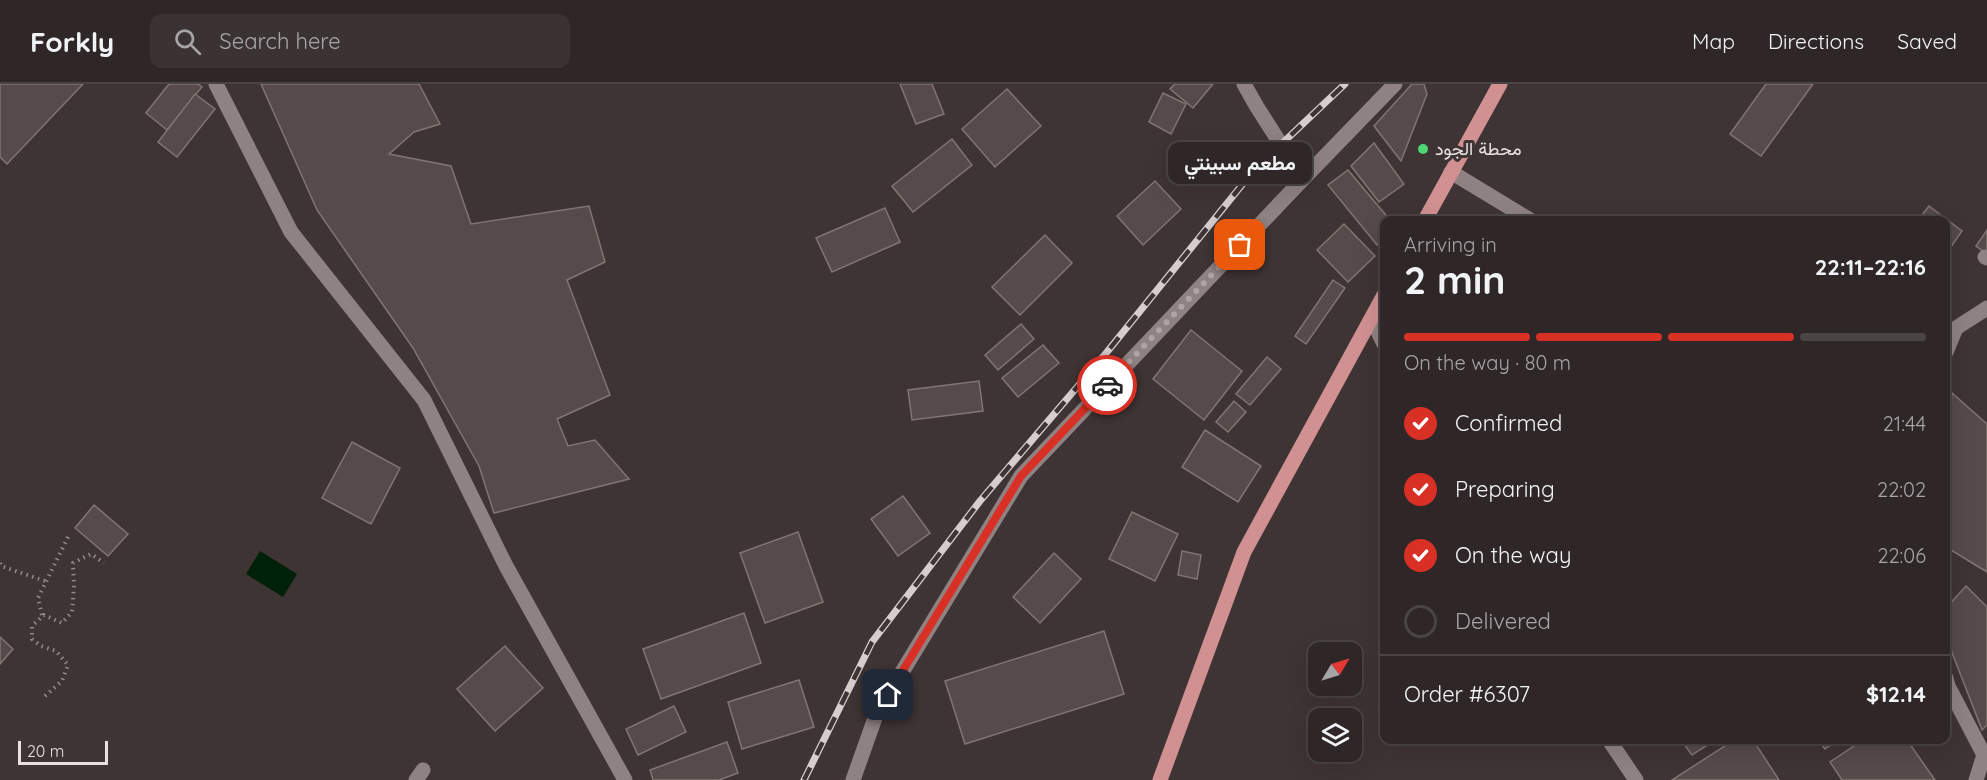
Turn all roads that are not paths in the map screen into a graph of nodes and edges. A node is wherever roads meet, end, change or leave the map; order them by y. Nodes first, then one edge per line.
1 (216, 84) edge
2 (1245, 84) edge
3 (1395, 84) edge
4 (1500, 84) edge
5 (1451, 171) junction
6 (1303, 179) junction
7 (1427, 216) edge
8 (1524, 216) edge
9 (1380, 303) edge
10 (1987, 308) edge
11 (1372, 319) junction
12 (1380, 336) edge
13 (1950, 342) edge
14 (1950, 692) edge
15 (1612, 744) edge
16 (626, 780) edge
17 (853, 780) edge
18 (1160, 780) edge
19 (1636, 780) edge
20 (1976, 780) edge

1 - 16 street
2 - 6 street
3 - 6 street
4 - 5 main road
5 - 7 main road
5 - 8 street
6 - 17 street
9 - 11 main road
10 - 13 street
11 - 12 street
11 - 18 main road
14 - 20 street
15 - 19 street

